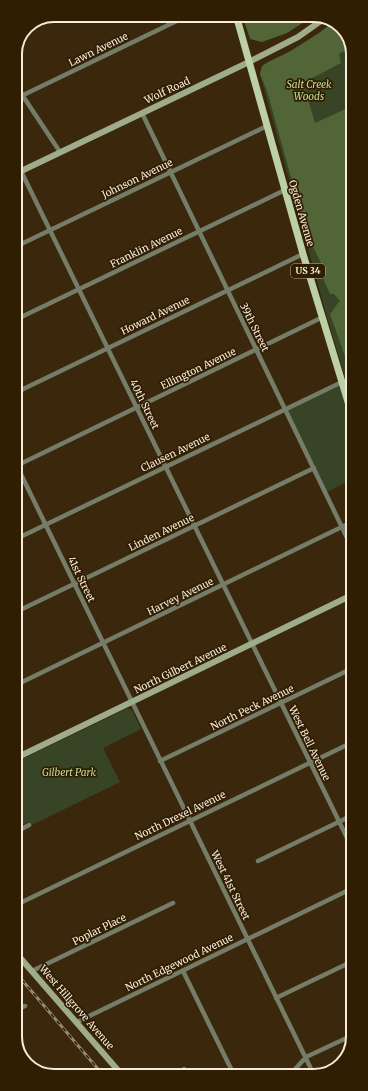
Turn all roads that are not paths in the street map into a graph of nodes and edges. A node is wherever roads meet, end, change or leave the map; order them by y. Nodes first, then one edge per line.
1 (175, 22) edge
2 (238, 22) edge
3 (318, 23) edge
4 (249, 62) junction
5 (23, 96) joint
6 (142, 113) junction
7 (267, 126) junction
8 (60, 152) junction
9 (22, 170) edge
10 (170, 172) junction
11 (22, 179) edge
12 (285, 190) junction
13 (50, 230) junction
14 (199, 231) junction
15 (22, 244) edge
16 (303, 254) junction
17 (79, 289) junction
18 (227, 291) junction
19 (22, 317) edge
20 (323, 317) junction
21 (108, 348) junction
22 (256, 350) junction
23 (342, 382) junction
24 (22, 390) edge
25 (346, 395) edge
26 (136, 407) junction
27 (285, 409) junction
28 (22, 462) edge
29 (165, 466) junction
30 (314, 468) junction
31 (22, 477) edge
32 (45, 524) junction
33 (346, 525) edge
34 (194, 526) junction
35 (342, 527) junction
36 (346, 535) edge
37 (22, 536) edge
38 (74, 584) junction
39 (223, 585) junction
40 (346, 598) edge
41 (22, 609) edge
42 (103, 643) junction
43 (251, 644) junction
44 (346, 671) edge
45 (22, 682) edge
46 (132, 702) junction
47 (281, 703) junction
48 (346, 745) edge
49 (22, 755) edge
50 (160, 761) junction
51 (310, 762) junction
52 (346, 818) edge
53 (190, 821) junction
54 (339, 822) junction
55 (29, 825) dead end
56 (22, 829) edge
57 (346, 836) edge
58 (258, 861) dead end
59 (346, 891) edge
60 (22, 902) edge
61 (173, 903) dead end
62 (248, 939) junction
63 (22, 960) edge
64 (346, 964) edge
65 (183, 970) junction
66 (32, 971) junction
67 (276, 998) junction
68 (25, 1006) dead end
69 (22, 1007) edge
70 (77, 1022) junction
71 (346, 1038) edge
72 (306, 1058) junction
73 (117, 1069) edge
74 (231, 1069) edge
75 (296, 1069) edge
76 (311, 1069) edge

1 - 5 street, Lawn Avenue
2 - 4 main road, Ogden Avenue / US 34
3 - 4 street, Wolf Road
4 - 6 street, Wolf Road
4 - 7 main road, Ogden Avenue / US 34
5 - 8 street
6 - 8 street, Wolf Road
6 - 10 street, 39th Street
7 - 10 street, Johnson Avenue
7 - 12 main road, Ogden Avenue / US 34
8 - 9 street, Wolf Road
10 - 13 street, Johnson Avenue
10 - 14 street, 39th Street
11 - 13 street, 40th Street
12 - 14 street, Franklin Avenue
12 - 16 main road, Ogden Avenue / US 34
13 - 15 street, Johnson Avenue
13 - 17 street, 40th Street
14 - 17 street, Franklin Avenue
14 - 18 street, 39th Street
16 - 18 street, Howard Avenue
16 - 20 main road, Ogden Avenue / US 34
17 - 19 street, Franklin Avenue
17 - 21 street, 40th Street
18 - 21 street, Howard Avenue
18 - 22 street, 39th Street
20 - 22 street, Ellington Avenue
20 - 23 main road, Ogden Avenue / US 34
21 - 24 street, Howard Avenue
21 - 26 street, 40th Street
22 - 26 street, Ellington Avenue
22 - 27 street, 39th Street
23 - 25 main road, Ogden Avenue / US 34
23 - 27 street, Clausen Avenue
26 - 28 street, Ellington Avenue
26 - 29 street, 40th Street
27 - 29 street, Clausen Avenue
27 - 30 street, 39th Street
29 - 32 street, Clausen Avenue
29 - 34 street, 40th Street
30 - 34 street, Linden Avenue
30 - 35 street, 39th Street
31 - 32 street, 41st Street
32 - 37 street, Clausen Avenue
32 - 38 street, 41st Street
33 - 35 street, Harvey Avenue
34 - 38 street, Linden Avenue
34 - 39 street, 40th Street
35 - 36 street, 39th Street
35 - 39 street, Harvey Avenue
38 - 41 street, Linden Avenue
38 - 42 street, 41st Street
39 - 42 street, Harvey Avenue
39 - 43 street, 40th Street
40 - 43 street, North Gilbert Avenue
42 - 45 street, Harvey Avenue
42 - 46 street, 41st Street
43 - 46 street, North Gilbert Avenue
43 - 47 street, West Bell Avenue
44 - 47 street, North Peck Avenue
46 - 49 street, North Gilbert Avenue
46 - 50 street, West 41st Street
47 - 50 street, North Peck Avenue
47 - 51 street, West Bell Avenue
48 - 51 street, North Drexel Avenue
50 - 53 street, West 41st Street
51 - 53 street, North Drexel Avenue
51 - 54 street, West Bell Avenue
52 - 54 street
53 - 60 street, North Drexel Avenue
53 - 62 street, West 41st Street
54 - 57 street, West Bell Avenue
54 - 58 street
55 - 56 street
59 - 62 street, North Edgewood Avenue
61 - 66 street, Poplar Place
62 - 65 street, North Edgewood Avenue
62 - 67 street, West 41st Street
63 - 66 street, West Hillgrove Avenue
64 - 67 street
65 - 70 street, North Edgewood Avenue
65 - 74 street
66 - 70 street, West Hillgrove Avenue
67 - 72 street, West 41st Street
68 - 69 street
70 - 73 street, West Hillgrove Avenue
71 - 72 street
72 - 75 street
72 - 76 street, West 41st Street

